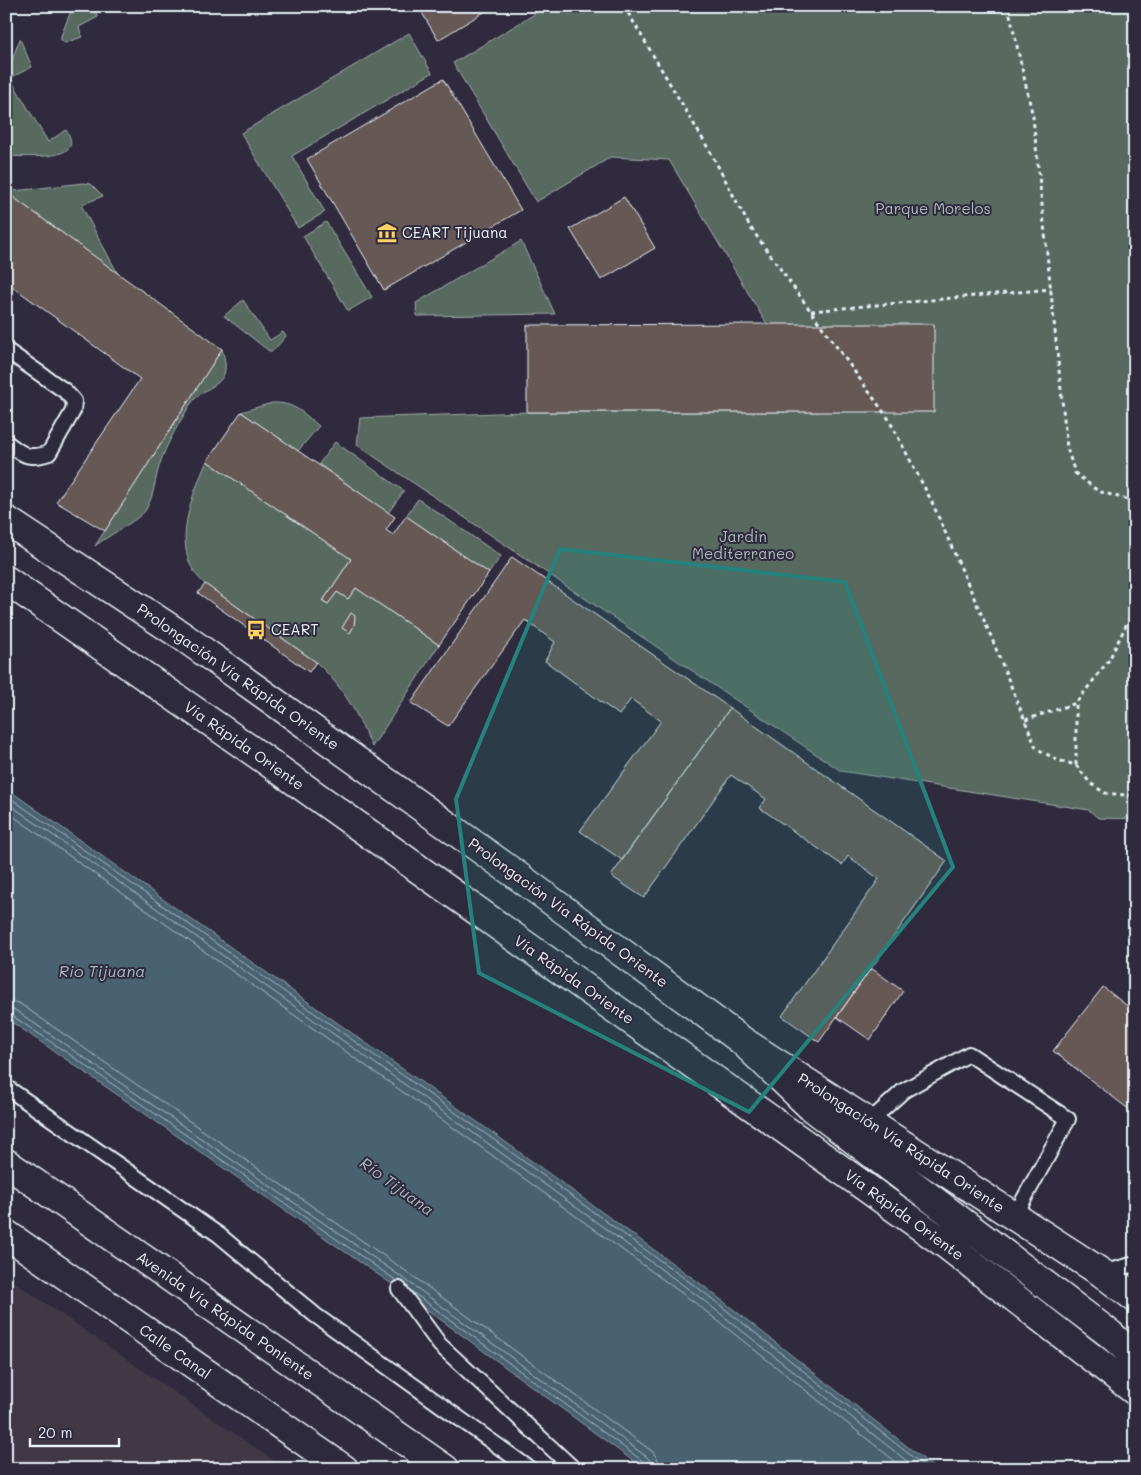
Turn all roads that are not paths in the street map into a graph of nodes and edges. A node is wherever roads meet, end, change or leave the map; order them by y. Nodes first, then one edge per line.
1 (6, 350) edge
2 (6, 442) edge
3 (6, 520) edge
4 (6, 580) edge
5 (741, 1040) junction
6 (6, 1087) edge
7 (869, 1122) junction
8 (6, 1163) edge
9 (1014, 1217) junction
10 (6, 1234) edge
11 (1135, 1264) edge
12 (1102, 1272) junction
13 (400, 1289) dead end
14 (1135, 1298) edge
15 (1135, 1357) edge
16 (1135, 1390) edge
17 (344, 1469) edge
18 (445, 1469) edge
19 (530, 1469) edge
20 (574, 1469) edge

1 - 2 lane
3 - 5 main road, Prolongación Vía Rápida Oriente
4 - 16 main road, Vía Rápida Oriente
5 - 7 main road, Prolongación Vía Rápida Oriente
5 - 15 main road
6 - 19 lane
7 - 9 main road, Prolongación Vía Rápida Oriente
7 - 9 lane
8 - 18 main road, Avenida Vía Rápida Poniente
9 - 12 main road, Prolongación Vía Rápida Oriente
10 - 17 main road, Calle Canal
11 - 12 lane
12 - 14 main road, Prolongación Vía Rápida Oriente
13 - 20 lane

